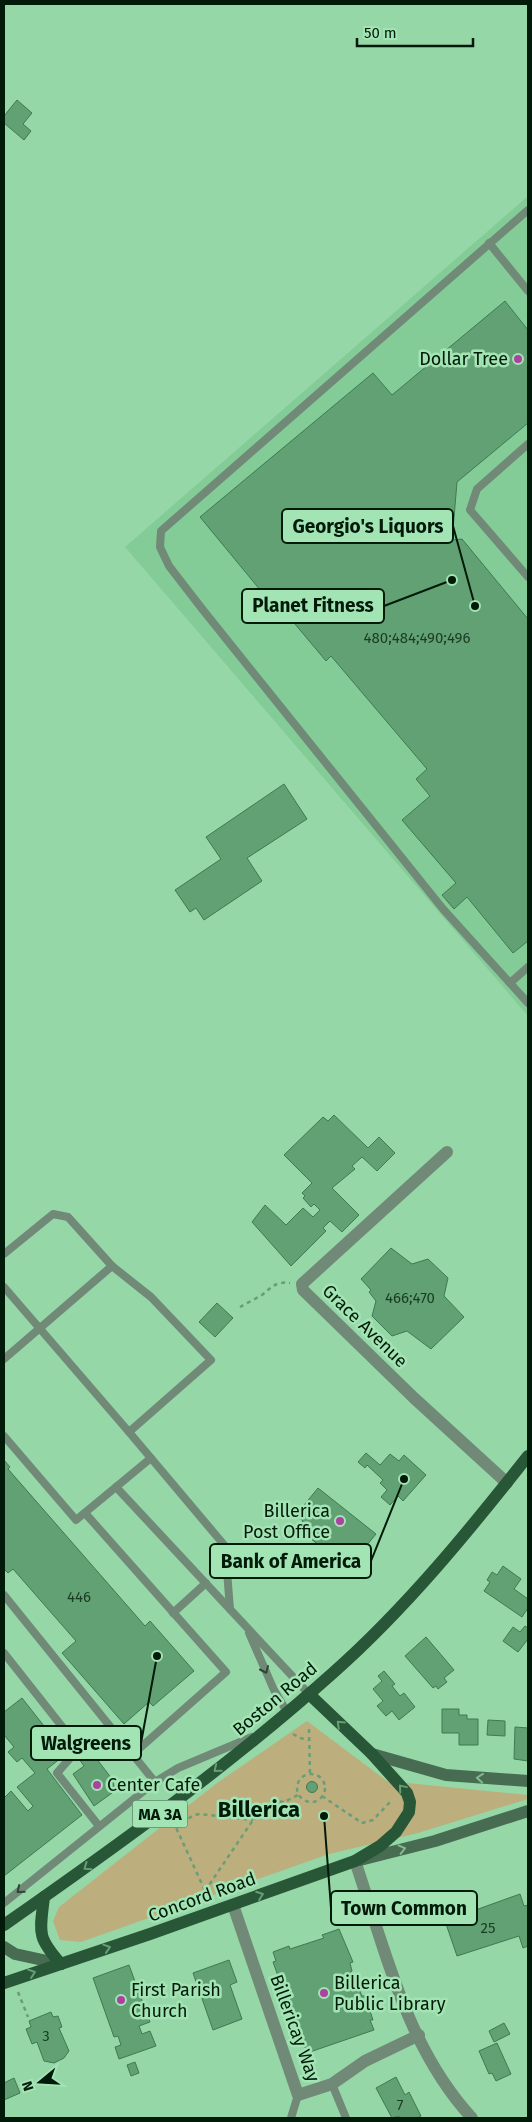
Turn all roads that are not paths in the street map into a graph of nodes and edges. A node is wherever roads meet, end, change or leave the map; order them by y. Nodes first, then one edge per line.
1 (528, 210) edge
2 (489, 243) junction
3 (528, 291) edge
4 (528, 444) edge
5 (528, 578) edge
6 (528, 967) edge
7 (510, 983) junction
8 (528, 1003) edge
9 (447, 1152) dead end
10 (4, 1254) edge
11 (112, 1266) junction
12 (4, 1287) edge
13 (40, 1328) junction
14 (4, 1359) edge
15 (128, 1432) junction
16 (4, 1436) edge
17 (528, 1456) edge
18 (151, 1458) junction
19 (507, 1483) junction
20 (116, 1487) junction
21 (85, 1513) junction
22 (206, 1583) junction
23 (4, 1595) edge
24 (230, 1609) junction
25 (173, 1613) junction
26 (246, 1626) junction
27 (4, 1653) edge
28 (309, 1694) junction
29 (287, 1712) junction
30 (263, 1733) junction
31 (132, 1754) junction
32 (372, 1754) junction
33 (528, 1781) edge
34 (155, 1782) junction
35 (528, 1811) edge
36 (99, 1826) junction
37 (355, 1861) junction
38 (44, 1897) junction
39 (4, 1903) edge
40 (233, 1905) junction
41 (4, 1925) edge
42 (4, 1947) edge
43 (60, 1964) junction
44 (10, 1985) edge
45 (419, 2035) junction
46 (332, 2084) junction
47 (298, 2095) junction
48 (291, 2118) edge
49 (346, 2118) edge
50 (472, 2118) edge

1 - 2 lane
2 - 3 lane
2 - 7 lane
4 - 5 lane
6 - 7 lane
7 - 8 lane
9 - 19 street, Grace Avenue
10 - 11 lane
11 - 13 lane
11 - 15 lane
12 - 13 lane
13 - 14 lane
13 - 15 lane
15 - 18 lane
16 - 21 lane
17 - 19 main road, Boston Road / MA 3A
18 - 20 lane
18 - 24 lane
19 - 28 main road, Boston Road / MA 3A
20 - 21 lane
20 - 22 lane
21 - 25 lane
22 - 24 lane
22 - 25 lane
23 - 31 lane
24 - 26 lane
25 - 31 lane
26 - 28 lane
26 -> 29 lane
27 - 36 lane
28 - 29 main road, Boston Road / MA 3A
32 -> 28 main road, Concord Road
29 - 30 main road, Boston Road / MA 3A
30 - 34 lane
30 -> 38 main road, Boston Road / MA 3A
31 - 34 lane
33 -> 32 main road
37 -> 32 main road, Concord Road
34 - 36 lane
37 -> 35 main road, Concord Road
36 -> 39 lane
40 -> 37 main road, Concord Road
37 - 45 street
38 - 41 main road, Boston Road / MA 3A
38 - 43 main road
43 -> 40 main road, Concord Road
40 - 47 street, Billericay Way
42 - 43 main road
44 -> 43 main road, Concord Road
45 - 46 street, Billericay Way
45 - 50 street
46 - 47 street, Billericay Way
46 - 49 lane
47 - 48 lane

